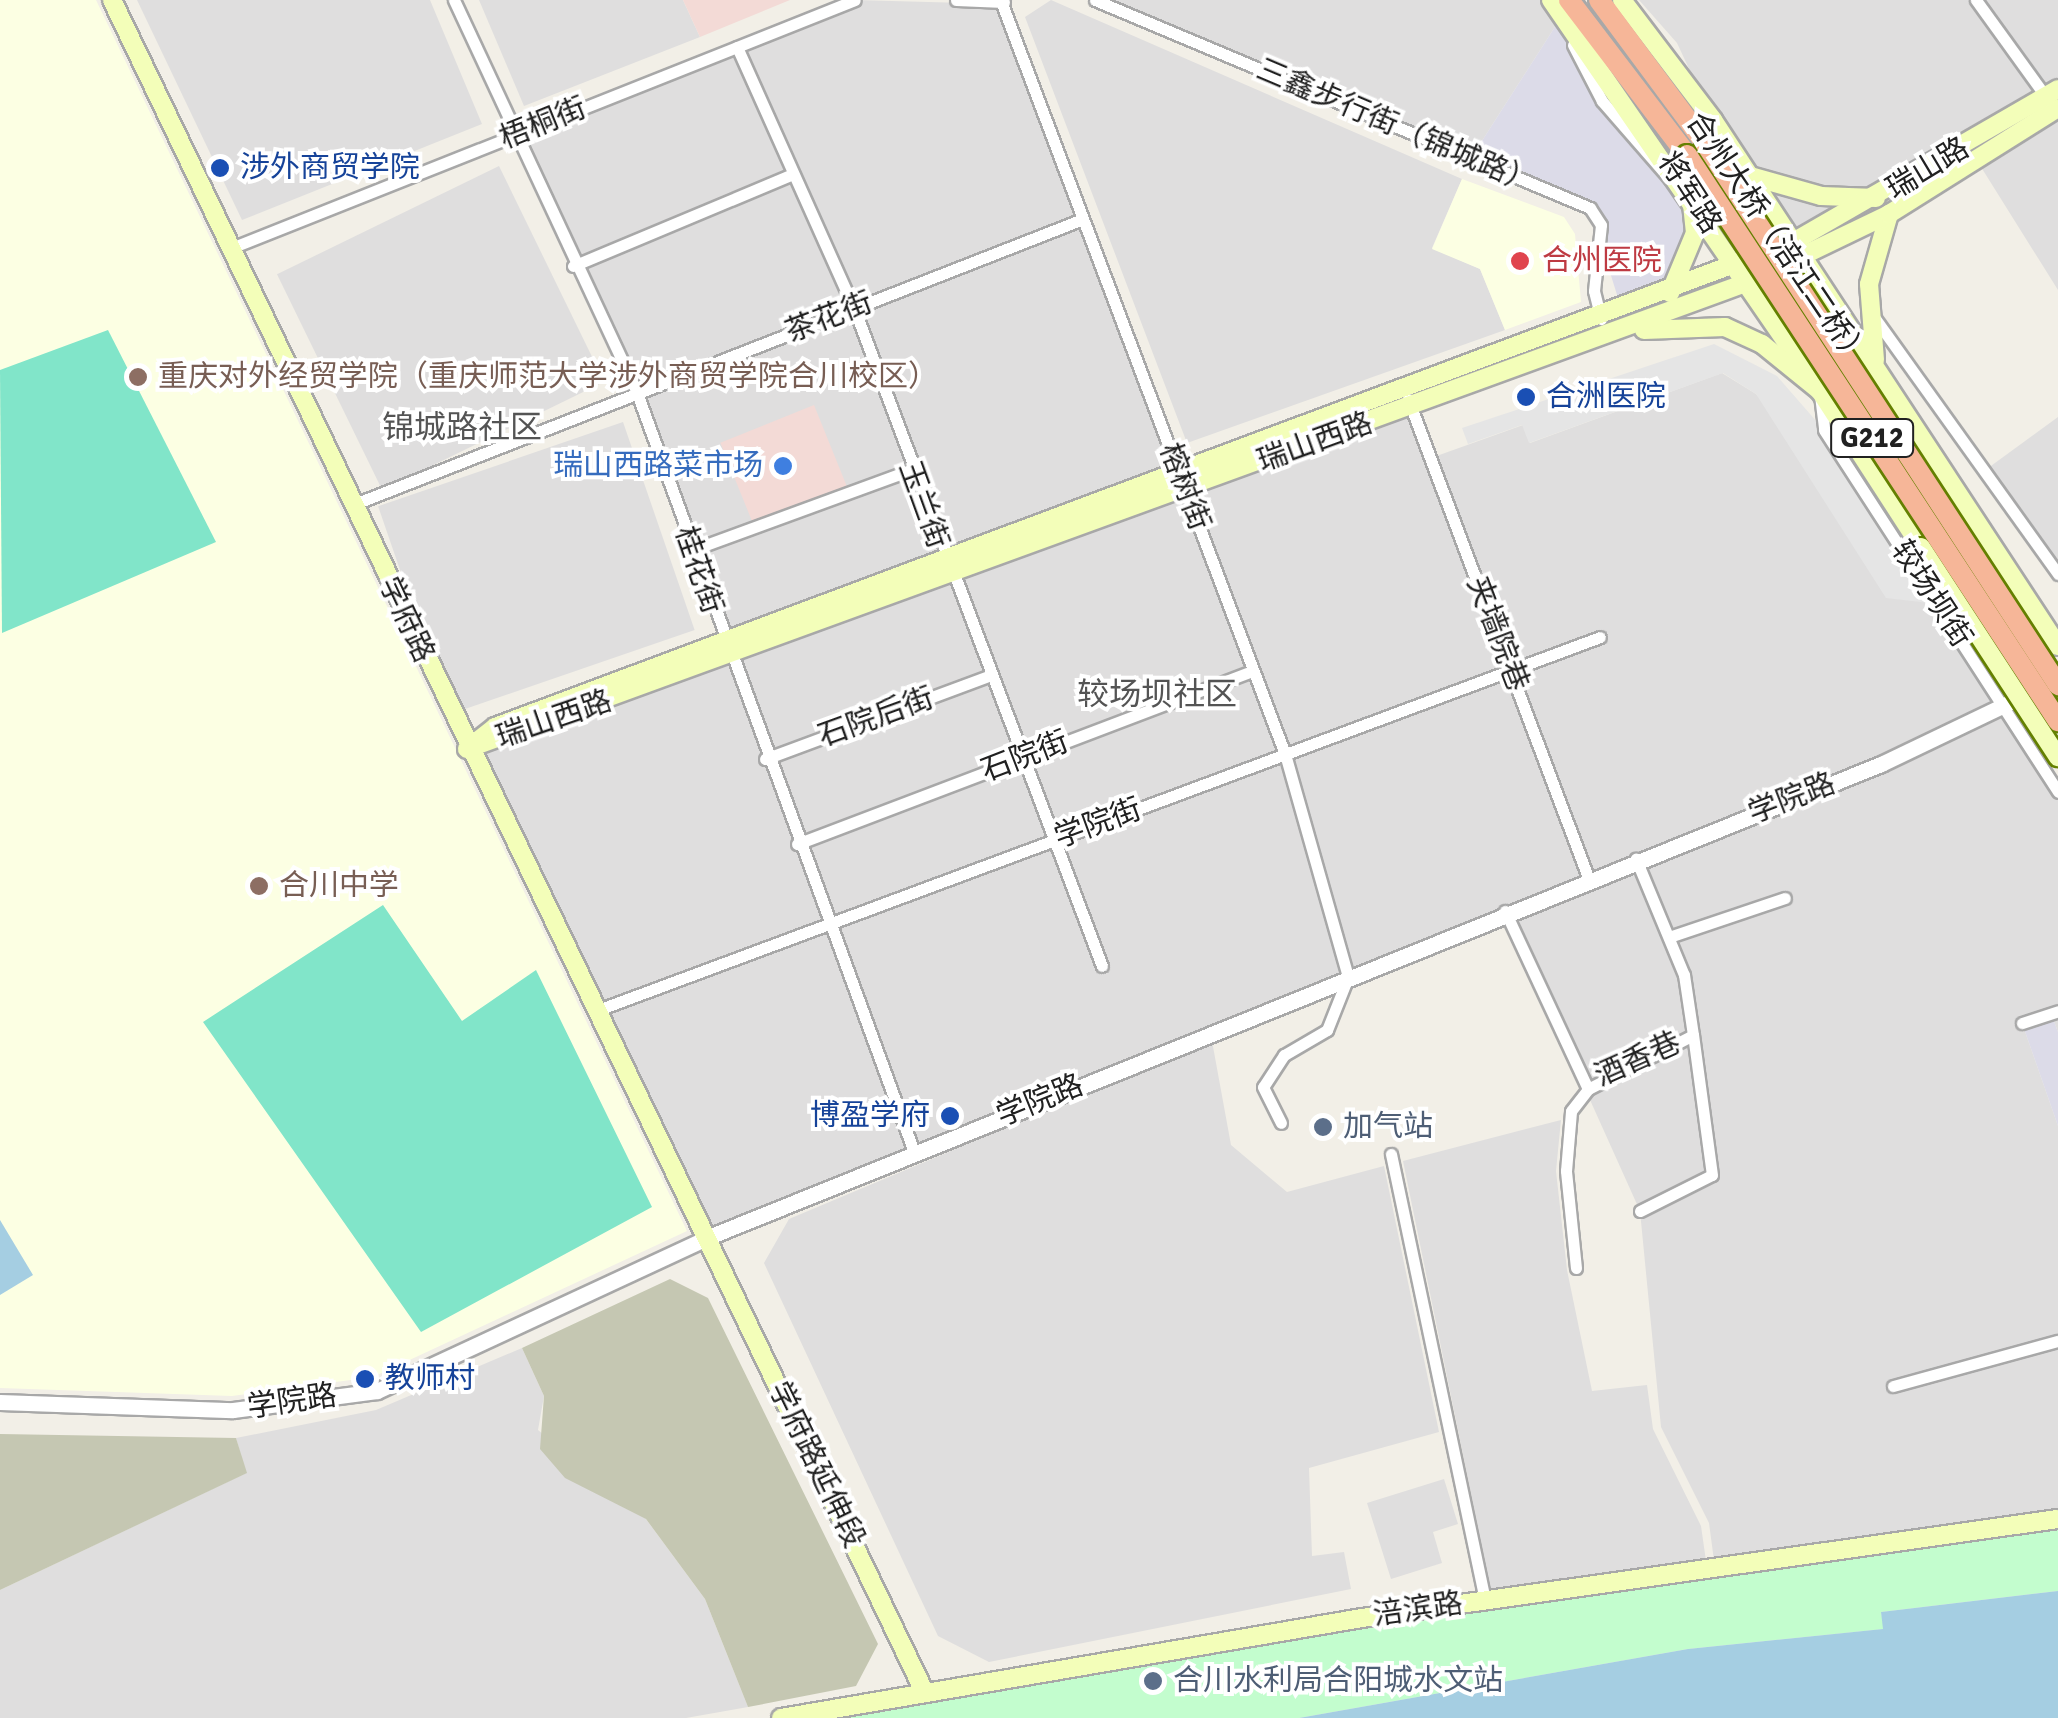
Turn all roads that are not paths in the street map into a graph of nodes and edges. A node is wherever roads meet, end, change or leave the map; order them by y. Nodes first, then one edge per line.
1 (112, 0) edge
2 (454, 0) edge
3 (855, 0) edge
4 (956, 0) edge
5 (1095, 0) edge
6 (1551, 0) edge
7 (1600, 0) edge
8 (1622, 0) edge
9 (1976, 0) edge
10 (1005, 2) edge
11 (1564, 9) edge
12 (737, 47) junction
13 (2055, 105) edge
14 (511, 136) junction
15 (793, 174) junction
16 (1750, 176) junction
17 (1692, 196) junction
18 (1886, 206) junction
19 (1083, 219) junction
20 (1793, 242) junction
21 (231, 248) junction
22 (1804, 258) junction
23 (1736, 264) junction
24 (573, 266) junction
25 (1748, 282) junction
26 (1670, 292) junction
27 (854, 308) junction
28 (1872, 314) junction
29 (1608, 326) junction
30 (1876, 365) junction
31 (1820, 391) junction
32 (637, 393) junction
33 (1408, 400) junction
34 (911, 470) junction
35 (1182, 483) junction
36 (352, 504) junction
37 (692, 550) junction
38 (946, 569) junction
39 (2058, 574) edge
40 (1600, 637) dead end
41 (2058, 646) edge
42 (725, 650) junction
43 (1253, 671) junction
44 (1510, 671) junction
45 (988, 676) junction
46 (2058, 682) edge
47 (2004, 705) junction
48 (2058, 721) edge
49 (467, 749) junction
50 (1284, 754) junction
51 (2058, 757) edge
52 (764, 759) junction
53 (1020, 759) junction
54 (2058, 792) edge
55 (1052, 841) junction
56 (797, 844) junction
57 (1636, 858) junction
58 (1588, 877) junction
59 (1785, 898) dead end
60 (1505, 911) junction
61 (828, 924) junction
62 (1672, 936) junction
63 (1102, 966) dead end
64 (1348, 977) junction
65 (595, 1011) junction
66 (2058, 1011) edge
67 (2022, 1023) dead end
68 (1693, 1035) junction
69 (1588, 1088) junction
70 (1282, 1123) dead end
71 (914, 1152) junction
72 (1392, 1154) dead end
73 (1640, 1210) dead end
74 (706, 1238) junction
75 (1576, 1268) dead end
76 (2058, 1341) edge
77 (1893, 1386) dead end
78 (0, 1402) edge
79 (2058, 1519) edge
80 (1485, 1601) junction
81 (925, 1693) junction
82 (780, 1718) edge

1 - 21 main road, 学府路
2 - 14 street, 桂花街
3 - 12 street, 梧桐街
4 - 10 street
5 - 29 street, 三鑫步行街（锦城路）
6 - 11 main road, 将军路
7 - 46 highway, 合州大桥（涪江二桥） / G212, bridge
8 - 16 main road, 将军路
9 - 13 street
10 - 19 street, 榕树街
11 - 17 main road, 将军路
11 - 48 highway, 合州大桥（涪江二桥） / G212, bridge
12 - 14 street, 梧桐街
12 - 15 street, 玉兰街
13 - 18 main road, 瑞山路
14 - 21 street, 梧桐街
14 - 24 street, 桂花街
15 - 24 street
15 - 27 street, 玉兰街
16 - 18 main road
16 - 20 main road, 将军路
17 - 23 main road, 将军路
17 - 26 main road
18 - 20 main road, 瑞山路
18 - 22 main road, 瑞山路
18 - 28 main road
19 - 27 street, 茶花街
19 - 35 street, 榕树街
20 - 22 main road, 将军路
20 - 23 main road, 瑞山西路
21 - 36 main road, 学府路
22 - 25 main road, 瑞山西路
22 - 30 main road, 将军路
23 - 25 main road, 将军路
23 - 26 main road, 瑞山西路
24 - 32 street, 桂花街
25 - 29 main road, 瑞山西路
25 - 31 main road, 将军路
26 - 29 main road, 瑞山西路
27 - 32 street, 茶花街
27 - 34 street, 玉兰街
28 - 30 main road
28 - 39 street
29 - 31 main road
29 - 33 main road, 瑞山西路
30 - 41 main road, 将军路
31 - 47 street, 较场坝街
31 - 51 main road, 将军路, bridge
32 - 36 street, 茶花街
32 - 37 street, 桂花街
33 - 35 main road, 瑞山西路
33 - 44 street, 夹墙院巷
34 - 37 street
34 - 38 street, 玉兰街
35 - 38 main road, 瑞山西路
35 - 43 street, 榕树街
36 - 49 main road, 学府路
37 - 42 street, 桂花街
38 - 42 main road, 瑞山西路
38 - 45 street, 玉兰街
40 - 44 street, 学院街
42 - 49 main road, 瑞山西路
42 - 52 street, 桂花街
43 - 50 street, 榕树街
43 - 53 street, 石院街
44 - 50 street, 学院街
44 - 58 street, 夹墙院巷
45 - 52 street, 石院后街
45 - 53 street, 玉兰街
46 - 47 street, 学院路
47 - 54 street, 较场坝街
47 - 57 street, 学院路
49 - 65 main road, 学府路
50 - 55 street, 学院街
50 - 64 street, 榕树街
52 - 56 street, 桂花街
53 - 55 street, 玉兰街
53 - 56 street, 石院街
55 - 61 street, 学院街
55 - 63 street, 玉兰街
56 - 61 street, 桂花街
57 - 58 street, 学院路
57 - 62 street, 酒香巷
58 - 60 street, 学院路
59 - 62 street
60 - 64 street, 学院路
60 - 69 street, 酒香巷
61 - 65 street, 学院街
61 - 71 street, 桂花街
62 - 68 street, 酒香巷
64 - 70 street
64 - 71 street, 学院路
65 - 74 main road, 学府路
66 - 67 street
68 - 69 street, 酒香巷
68 - 73 street
69 - 75 street
71 - 74 street, 学院路
72 - 80 street
74 - 78 street, 学院路
74 - 81 main road, 学府路延伸段
76 - 77 street
79 - 80 main road, 涪滨路
80 - 81 main road, 涪滨路
81 - 82 main road, 涪滨路

